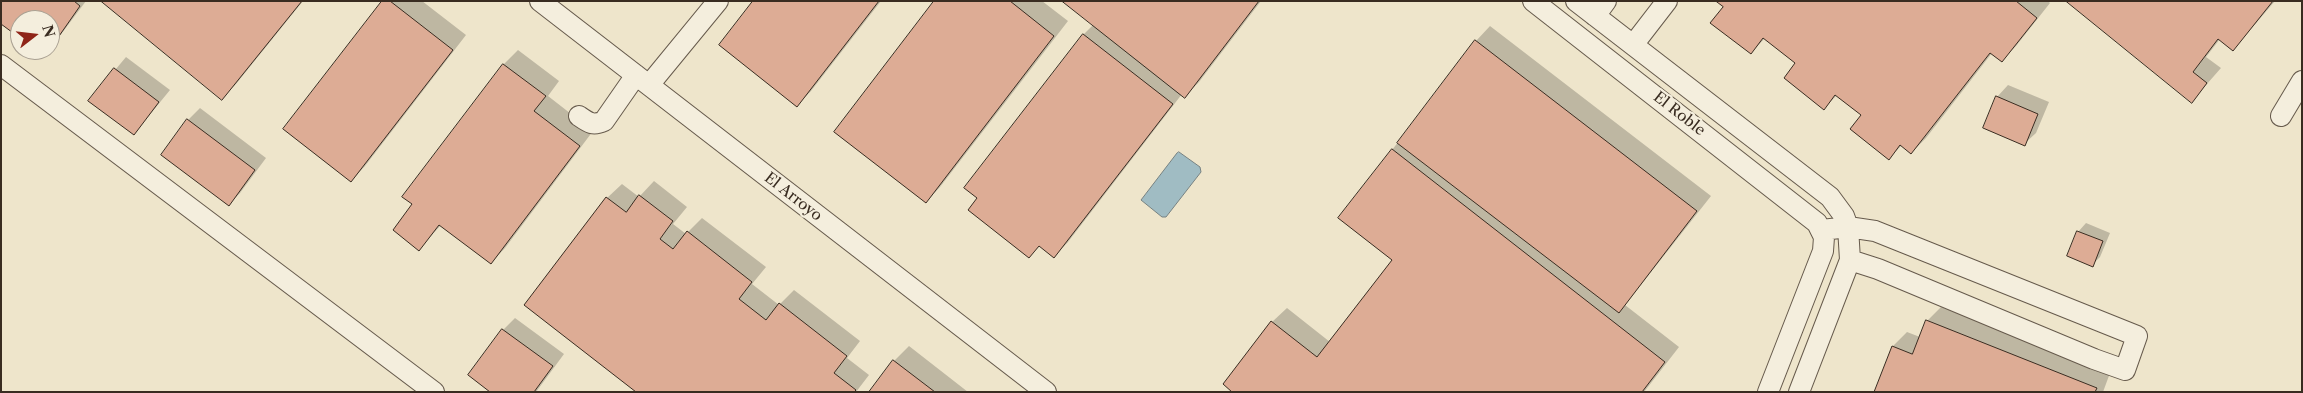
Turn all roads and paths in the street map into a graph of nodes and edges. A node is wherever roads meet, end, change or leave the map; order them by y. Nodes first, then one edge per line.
1 (540, 1) edge
2 (718, 1) edge
3 (1533, 1) edge
4 (1576, 1) edge
5 (1667, 1) edge
6 (1600, 9) edge
7 (1633, 45) junction
8 (1, 65) edge
9 (642, 80) junction
10 (2302, 81) edge
11 (579, 116) dead end
12 (2281, 116) dead end
13 (1848, 227) junction
14 (1822, 230) junction
15 (1850, 260) junction
16 (434, 392) edge
17 (1046, 392) edge
18 (1768, 392) edge
19 (1799, 392) edge

1 - 9 street, El Arroyo
2 - 9 street
3 - 14 street, El Roble
4 - 6 street, El Roble
5 - 7 street
6 - 7 street, El Roble
7 - 13 street, El Roble
8 - 16 street
9 - 11 street
9 - 17 street, El Arroyo
10 - 12 street
13 - 14 street
13 - 15 street, El Roble
13 - 15 street
14 - 18 street
15 - 19 street, El Roble

